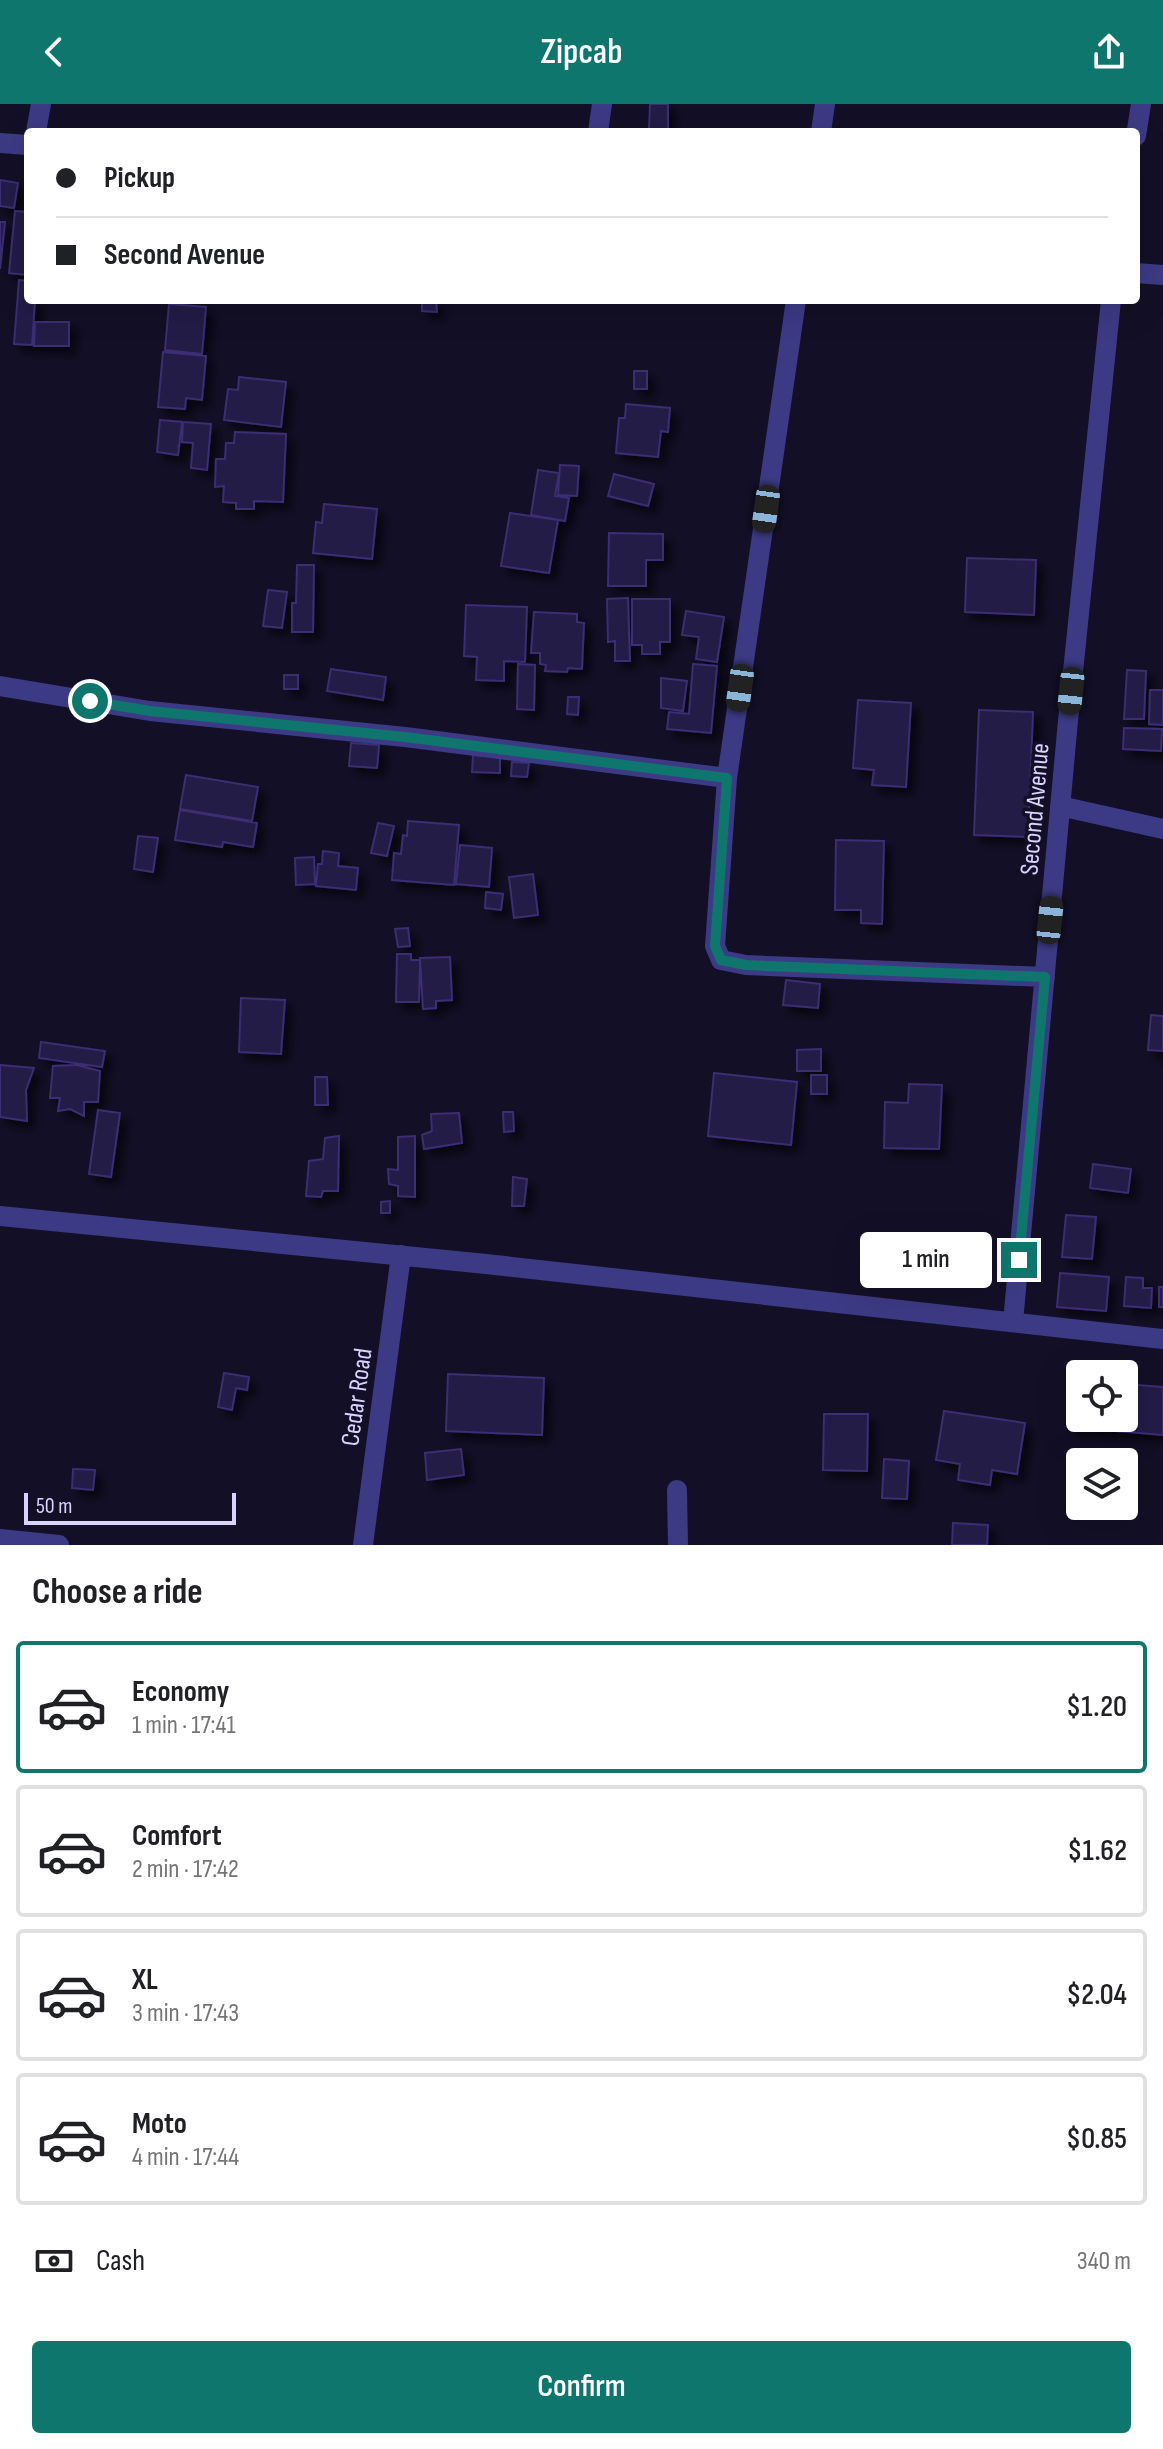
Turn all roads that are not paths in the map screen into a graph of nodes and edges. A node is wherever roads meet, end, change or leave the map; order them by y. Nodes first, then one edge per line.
1 (41, 104) edge
2 (602, 104) edge
3 (825, 104) edge
4 (1141, 104) edge
5 (37, 128) edge
6 (599, 128) edge
7 (822, 128) edge
8 (1137, 128) edge
9 (0, 143) edge
10 (24, 145) edge
11 (1140, 273) edge
12 (1163, 275) edge
13 (795, 304) edge
14 (1111, 304) edge
15 (0, 686) edge
16 (727, 778) junction
17 (1060, 806) junction
18 (1163, 829) edge
19 (1045, 977) junction
20 (0, 1216) edge
21 (401, 1255) junction
22 (1013, 1322) junction
23 (1163, 1339) edge
24 (677, 1490) dead end
25 (0, 1539) edge
26 (59, 1545) edge
27 (363, 1545) edge
28 (678, 1545) edge

1 - 5 street
2 - 6 street
3 - 7 street
4 - 8 street
9 - 10 street
11 - 12 street
13 - 16 street
14 - 17 street, Second Avenue
15 - 16 street
16 - 19 street
17 - 18 street
17 - 19 street, Second Avenue
19 - 22 street, Second Avenue
20 - 21 street
21 - 22 street
21 - 27 street, Cedar Road
22 - 23 street
24 - 28 street
25 - 26 street

